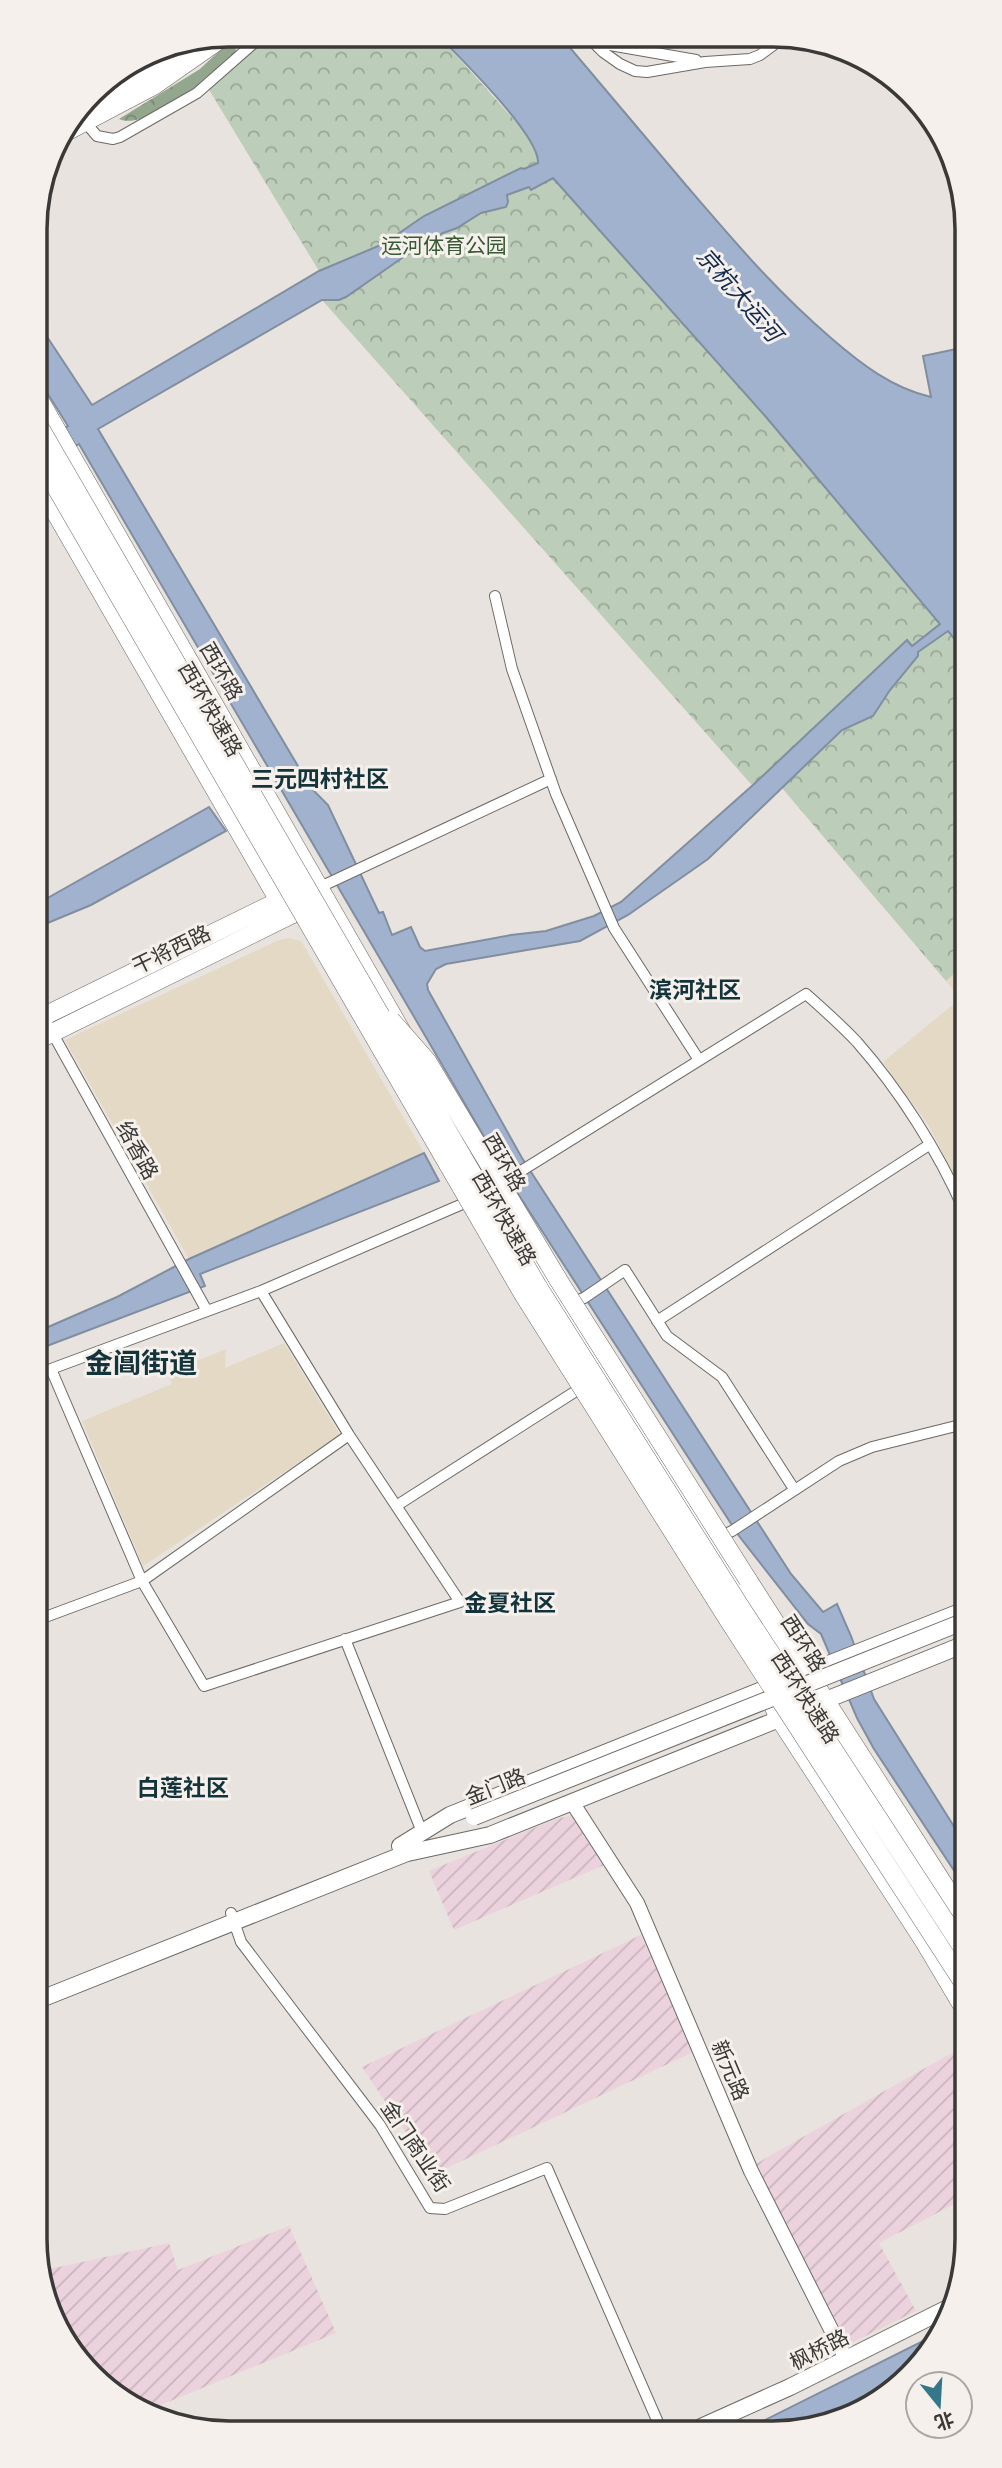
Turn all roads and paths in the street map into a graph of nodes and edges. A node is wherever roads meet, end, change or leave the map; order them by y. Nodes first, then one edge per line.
1 (598, 47) edge
2 (623, 47) edge
3 (771, 47) edge
4 (248, 48) edge
5 (205, 50) edge
6 (178, 54) edge
7 (705, 62) junction
8 (90, 112) edge
9 (88, 114) edge
10 (84, 119) edge
11 (48, 414) edge
12 (48, 441) edge
13 (48, 474) edge
14 (48, 493) edge
15 (48, 493) edge
16 (495, 596) dead end
17 (551, 779) junction
18 (305, 896) junction
19 (364, 989) junction
20 (48, 1020) edge
21 (48, 1034) edge
22 (699, 1060) junction
23 (929, 1145) junction
24 (500, 1185) junction
25 (955, 1192) edge
26 (463, 1205) junction
27 (261, 1291) junction
28 (564, 1306) junction
29 (207, 1311) junction
30 (657, 1321) junction
31 (533, 1323) junction
32 (576, 1391) junction
33 (954, 1427) edge
34 (349, 1435) junction
35 (794, 1489) junction
36 (396, 1506) junction
37 (712, 1540) junction
38 (682, 1558) junction
39 (142, 1581) junction
40 (954, 1614) edge
41 (47, 1616) edge
42 (954, 1625) edge
43 (954, 1636) edge
44 (345, 1639) junction
45 (954, 1648) edge
46 (803, 1674) junction
47 (765, 1689) junction
48 (828, 1699) junction
49 (781, 1717) junction
50 (572, 1802) junction
51 (475, 1822) junction
52 (422, 1832) junction
53 (402, 1850) junction
54 (954, 1901) edge
55 (954, 1914) edge
56 (232, 1917) junction
57 (954, 1934) edge
58 (954, 1969) edge
59 (954, 1982) edge
60 (47, 1986) edge
61 (954, 1992) edge
62 (47, 1995) edge
63 (939, 2312) edge
64 (846, 2359) junction
65 (657, 2421) edge
66 (715, 2421) edge

1 - 7 street
2 - 7 street
3 - 7 street
4 - 10 street
5 - 9 main road
6 - 8 main road
11 - 18 main road, 西环路
12 - 19 main road, 西环快速路, bridge
13 - 58 main road, 西环快速路, bridge
14 - 18 main road
15 - 18 main road, 西环路
16 - 17 street
17 - 18 street
17 - 22 street
18 - 20 main road, 干将西路
18 - 24 main road, 西环路
18 - 26 main road, 西环路
19 - 46 main road, bridge
19 - 57 main road, 西环快速路, bridge
21 - 29 street, 络香路
22 - 23 street
22 - 24 street
23 - 25 street
23 - 30 street
24 - 26 street
24 - 28 main road, 西环路
26 - 27 street
26 - 31 main road, 西环路
27 - 29 street
27 - 34 street
28 - 30 street
28 - 31 street
28 - 37 main road, 西环路
29 - 39 street
30 - 35 street
31 - 32 main road, 西环路
32 - 36 street
32 - 38 main road, 西环路
33 - 35 street
34 - 36 street
34 - 39 street
35 - 37 street
36 - 44 street
37 - 38 street
37 - 46 main road, 西环路
38 - 47 main road, 西环路
39 - 41 street
39 - 44 street
40 - 46 main road
42 - 51 main road, 金门路, bridge
43 - 51 main road, 金门路, bridge
44 - 52 street
45 - 48 main road
46 - 47 main road
46 - 48 main road
47 - 49 main road, 西环路
47 - 52 main road
48 - 49 main road
48 - 54 main road
48 - 55 main road, 西环路
49 - 50 main road
49 - 59 main road
49 - 61 main road
50 - 53 main road
50 - 64 street, 新元路
51 - 53 main road, 金门路
52 - 53 main road
53 - 56 main road, 金门路
56 - 60 main road, 金门路
56 - 62 main road, 金门路
56 - 65 street, 金门商业街
63 - 64 main road, 枫桥路
64 - 66 main road, 枫桥路

